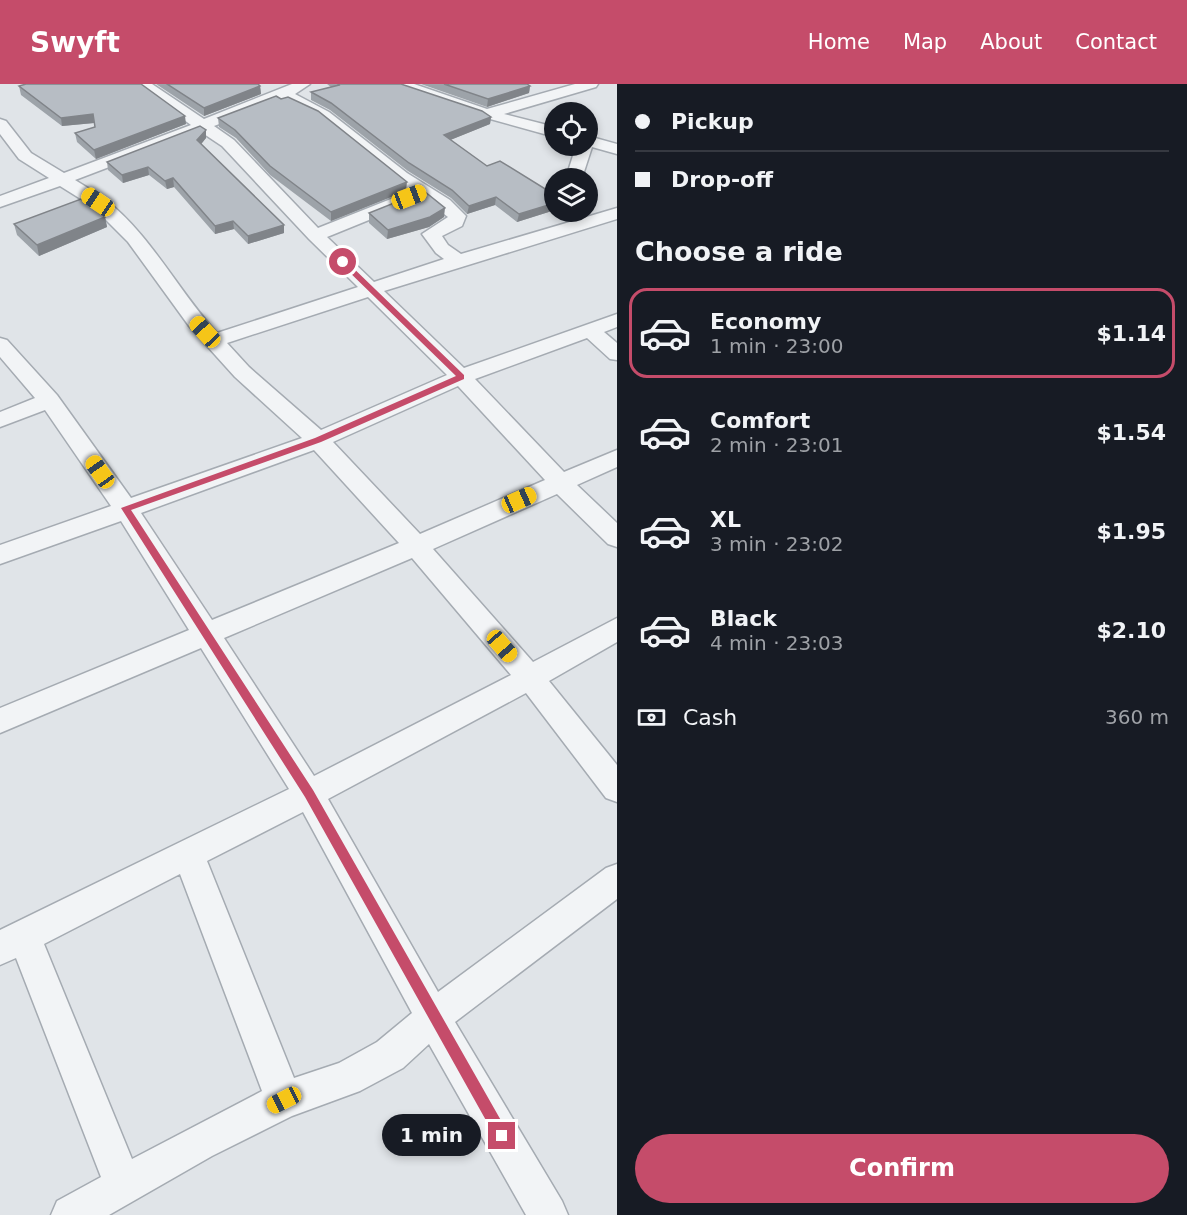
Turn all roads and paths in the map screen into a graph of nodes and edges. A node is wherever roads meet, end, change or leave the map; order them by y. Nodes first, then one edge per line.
1 (142, 84) edge
2 (303, 84) edge
3 (399, 84) edge
4 (591, 84) edge
5 (570, 87) edge
6 (283, 94) junction
7 (488, 114) junction
8 (202, 124) junction
9 (544, 129) edge
10 (3, 131) edge
11 (598, 144) edge
12 (617, 149) edge
13 (61, 179) junction
14 (424, 192) junction
15 (0, 201) edge
16 (610, 215) edge
17 (315, 235) junction
18 (459, 261) junction
19 (372, 290) junction
20 (617, 320) edge
21 (590, 330) junction
22 (213, 341) junction
23 (0, 344) edge
24 (617, 354) edge
25 (461, 377) junction
26 (49, 400) junction
27 (0, 420) edge
28 (318, 440) junction
29 (617, 458) edge
30 (560, 482) junction
31 (126, 508) junction
32 (617, 538) edge
33 (416, 546) junction
34 (0, 555) edge
35 (617, 629) edge
36 (205, 634) junction
37 (531, 679) junction
38 (0, 722) edge
39 (617, 788) edge
40 (309, 794) junction
41 (188, 854) junction
42 (617, 879) edge
43 (12, 942) edge
44 (433, 1017) junction
45 (284, 1100) junction
46 (123, 1184) junction
47 (72, 1215) edge
48 (548, 1215) edge

1 - 8 street
2 - 6 street
3 - 7 street
4 - 5 street
5 - 7 street
6 - 8 street
6 - 14 street
7 - 9 street
8 - 13 street
8 - 17 street
10 - 13 street
11 - 12 street
13 - 15 street
13 - 22 street
14 - 17 street
14 - 18 street
16 - 18 street
17 - 19 street
18 - 19 street
19 - 22 street
19 - 25 street
20 - 21 street
21 - 24 street
21 - 25 street
22 - 28 street
23 - 26 street
25 - 28 street
25 - 30 street
26 - 27 street
26 - 31 street
28 - 31 street
28 - 33 street
29 - 30 street
30 - 32 street
30 - 33 street
31 - 34 street
31 - 36 street
33 - 36 street
33 - 37 street
35 - 37 street
36 - 38 street
36 - 40 street
37 - 39 street
37 - 40 street
40 - 41 street
40 - 44 street
41 - 43 street
41 - 45 street
42 - 44 street
43 - 46 street
44 - 45 street
44 - 48 street
45 - 46 street
46 - 47 street

